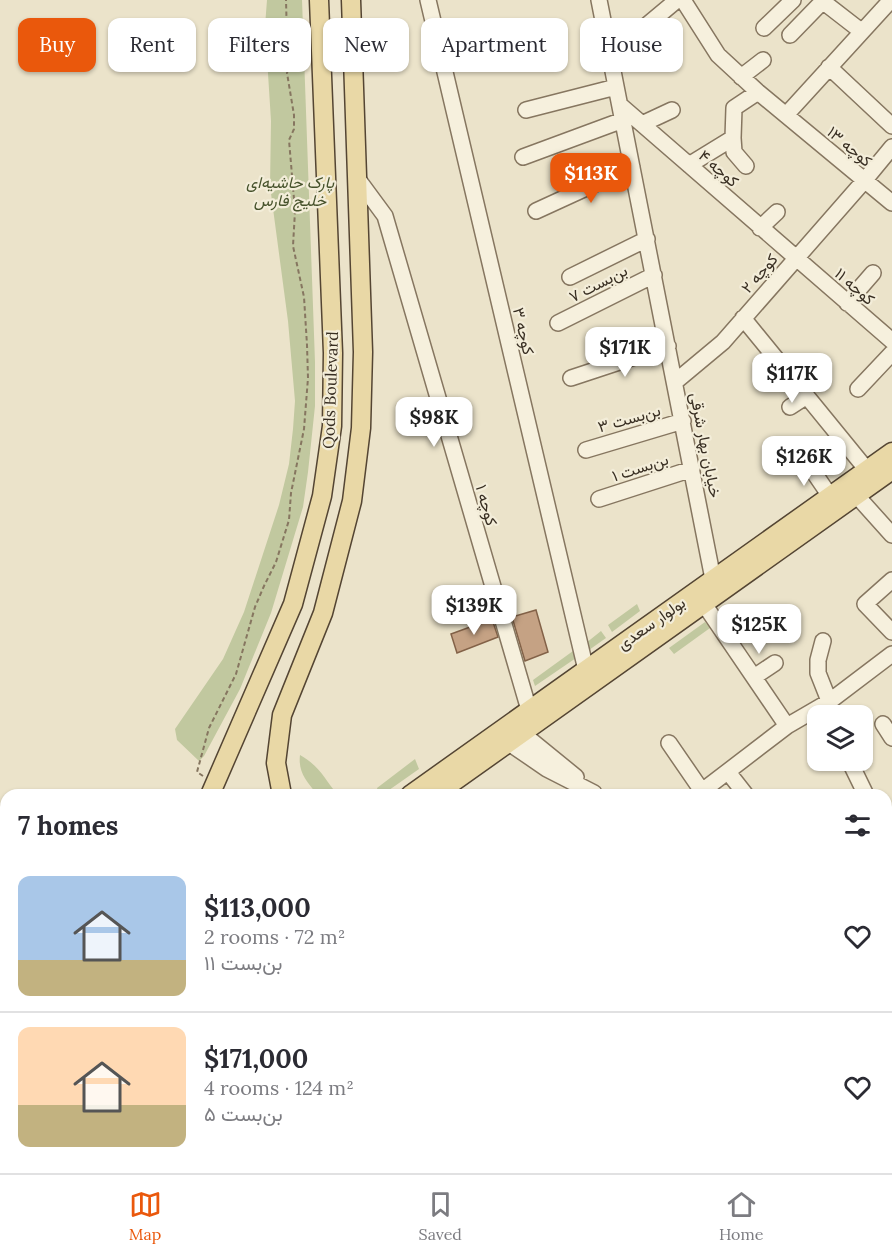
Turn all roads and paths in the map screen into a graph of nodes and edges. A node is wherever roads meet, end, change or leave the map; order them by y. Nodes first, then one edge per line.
1 (286, 0) edge
2 (318, 0) edge
3 (351, 0) edge
4 (428, 0) edge
5 (599, 0) edge
6 (677, 0) edge
7 (683, 0) edge
8 (793, 0) edge
9 (822, 0) edge
10 (891, 0) edge
11 (603, 18) edge
12 (655, 18) edge
13 (764, 28) dead end
14 (861, 31) junction
15 (790, 35) dead end
16 (763, 60) dead end
17 (829, 67) junction
18 (613, 72) edge
19 (741, 77) junction
20 (616, 87) junction
21 (758, 92) junction
22 (526, 110) dead end
23 (672, 110) dead end
24 (621, 113) junction
25 (786, 115) junction
26 (642, 124) junction
27 (892, 126) edge
28 (733, 138) junction
29 (890, 155) edge
30 (523, 157) dead end
31 (689, 165) junction
32 (746, 166) dead end
33 (632, 167) junction
34 (357, 178) junction
35 (864, 181) junction
36 (892, 203) edge
37 (536, 211) dead end
38 (777, 212) dead end
39 (760, 228) junction
40 (646, 239) junction
41 (795, 258) junction
42 (873, 273) dead end
43 (654, 274) junction
44 (570, 278) dead end
45 (847, 303) junction
46 (743, 318) junction
47 (558, 323) dead end
48 (892, 341) edge
49 (668, 346) junction
50 (892, 353) edge
51 (571, 378) dead end
52 (675, 382) junction
53 (858, 389) dead end
54 (807, 396) junction
55 (790, 407) dead end
56 (683, 421) junction
57 (586, 450) dead end
58 (892, 452) edge
59 (804, 458) dead end
60 (692, 469) junction
61 (867, 470) junction
62 (892, 470) edge
63 (830, 496) junction
64 (857, 496) junction
65 (598, 499) dead end
66 (892, 535) edge
67 (713, 579) junction
68 (891, 581) edge
69 (704, 604) junction
70 (892, 632) edge
71 (823, 641) dead end
72 (892, 654) edge
73 (775, 663) dead end
74 (586, 670) junction
75 (754, 677) junction
76 (831, 705) edge
77 (835, 705) edge
78 (529, 710) junction
79 (807, 718) edge
80 (883, 724) dead end
81 (787, 726) junction
82 (516, 738) junction
83 (892, 738) edge
84 (669, 743) dead end
85 (854, 771) edge
86 (728, 772) junction
87 (211, 789) edge
88 (212, 789) edge
89 (281, 789) edge
90 (418, 789) edge
91 (444, 789) edge
92 (586, 789) edge
93 (698, 789) edge
94 (705, 789) edge
95 (741, 789) edge
96 (863, 789) edge

1 - 87 path
2 - 88 main road, Qods Boulevard
3 - 34 main road, Qods Boulevard
4 - 74 street, کوچه ۳
5 - 11 street, خیابان بهار شرقی
6 - 12 street
7 - 19 street, کوچه ۱۳
8 - 13 street
9 - 14 street
9 - 15 street
10 - 14 street
14 - 17 street
16 - 19 street
17 - 25 street
17 - 27 street
18 - 20 street, خیابان بهار شرقی
19 - 21 street, کوچه ۱۳
20 - 22 street
20 - 24 street, خیابان بهار شرقی
21 - 25 street, کوچه ۱۳
21 - 28 street
23 - 26 street
24 - 26 street, کوچه ۴
24 - 30 street
24 - 33 street, خیابان بهار شرقی
25 - 35 street, کوچه ۱۳
26 - 31 street, کوچه ۴
28 - 31 street
28 - 32 street
29 - 35 street
31 - 39 street, کوچه ۴
33 - 37 street
33 - 40 street, خیابان بهار شرقی
34 - 78 street, کوچه ۱
34 - 89 main road, Qods Boulevard
35 - 36 street, کوچه ۱۳
35 - 41 street, کوچه ۲
38 - 39 street
39 - 41 street, کوچه ۴
40 - 43 street, خیابان بهار شرقی
40 - 44 street
41 - 45 street, کوچه ۱۱
41 - 46 street, کوچه ۲
42 - 45 street
43 - 47 street, بن‌بست ۷
43 - 49 street, خیابان بهار شرقی
45 - 48 street, کوچه ۱۱
46 - 52 street, کوچه ۲
46 - 54 street
49 - 51 street
49 - 52 street, خیابان بهار شرقی
50 - 53 street
52 - 56 street, خیابان بهار شرقی
54 - 55 street
54 - 61 street
56 - 57 street, بن‌بست ۳
56 - 60 street, خیابان بهار شرقی
58 - 61 main road, بولوار سعدی
59 - 63 street
60 - 65 street, بن‌بست ۱
60 - 67 street, خیابان بهار شرقی
61 - 63 main road, بولوار سعدی
62 - 64 main road, بولوار سعدی
63 - 67 main road, بولوار سعدی
64 - 66 street
64 - 69 main road, بولوار سعدی
67 - 74 main road, بولوار سعدی
68 - 70 street
69 - 75 street
69 - 82 main road, بولوار سعدی
71 - 76 street
72 - 77 street
73 - 75 street
74 - 78 main road, بولوار سعدی
75 - 81 street
78 - 90 main road, بولوار سعدی
79 - 81 street
80 - 83 street
81 - 86 street
82 - 91 main road, بولوار سعدی
82 - 92 street
84 - 93 street
85 - 96 street
86 - 94 street
86 - 95 street

